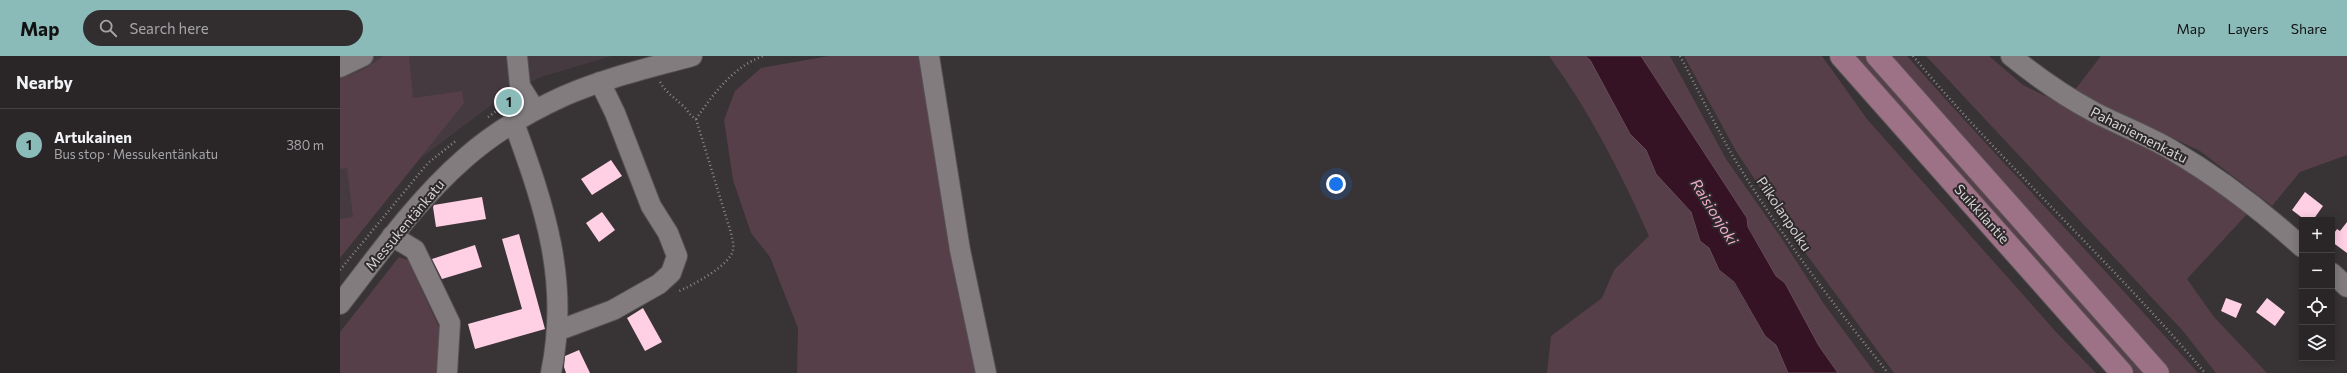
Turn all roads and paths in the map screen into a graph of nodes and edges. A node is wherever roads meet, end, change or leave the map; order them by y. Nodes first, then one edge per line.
1 (363, 56) edge
2 (517, 56) edge
3 (692, 56) edge
4 (763, 56) edge
5 (929, 56) edge
6 (1680, 56) edge
7 (1841, 56) edge
8 (1877, 56) edge
9 (1913, 56) edge
10 (2011, 56) edge
11 (340, 67) edge
12 (600, 82) junction
13 (660, 82) dead end
14 (535, 110) junction
15 (696, 119) junction
16 (514, 123) junction
17 (392, 236) junction
18 (2299, 243) edge
19 (2335, 276) edge
20 (2347, 287) edge
21 (673, 293) dead end
22 (340, 304) edge
23 (557, 331) junction
24 (447, 373) edge
25 (551, 373) edge
26 (986, 373) edge
27 (1888, 373) edge
28 (2122, 373) edge
29 (2158, 373) edge
30 (2205, 373) edge

1 - 11 street
2 - 14 street
3 - 12 street, Messukentänkatu
4 - 15 path
5 - 26 street
6 - 27 path, Pilkolanpolku
7 - 28 main road, Suikkilantie
8 - 29 main road, Suikkilantie
9 - 30 path
10 - 18 street, Pahaniemenkatu
12 - 14 street, Messukentänkatu
12 - 23 street
13 - 15 path
14 - 16 street, Messukentänkatu
15 - 21 path
16 - 17 street, Messukentänkatu
16 - 23 street
17 - 22 street, Messukentänkatu
17 - 24 street
19 - 20 street
23 - 25 street

